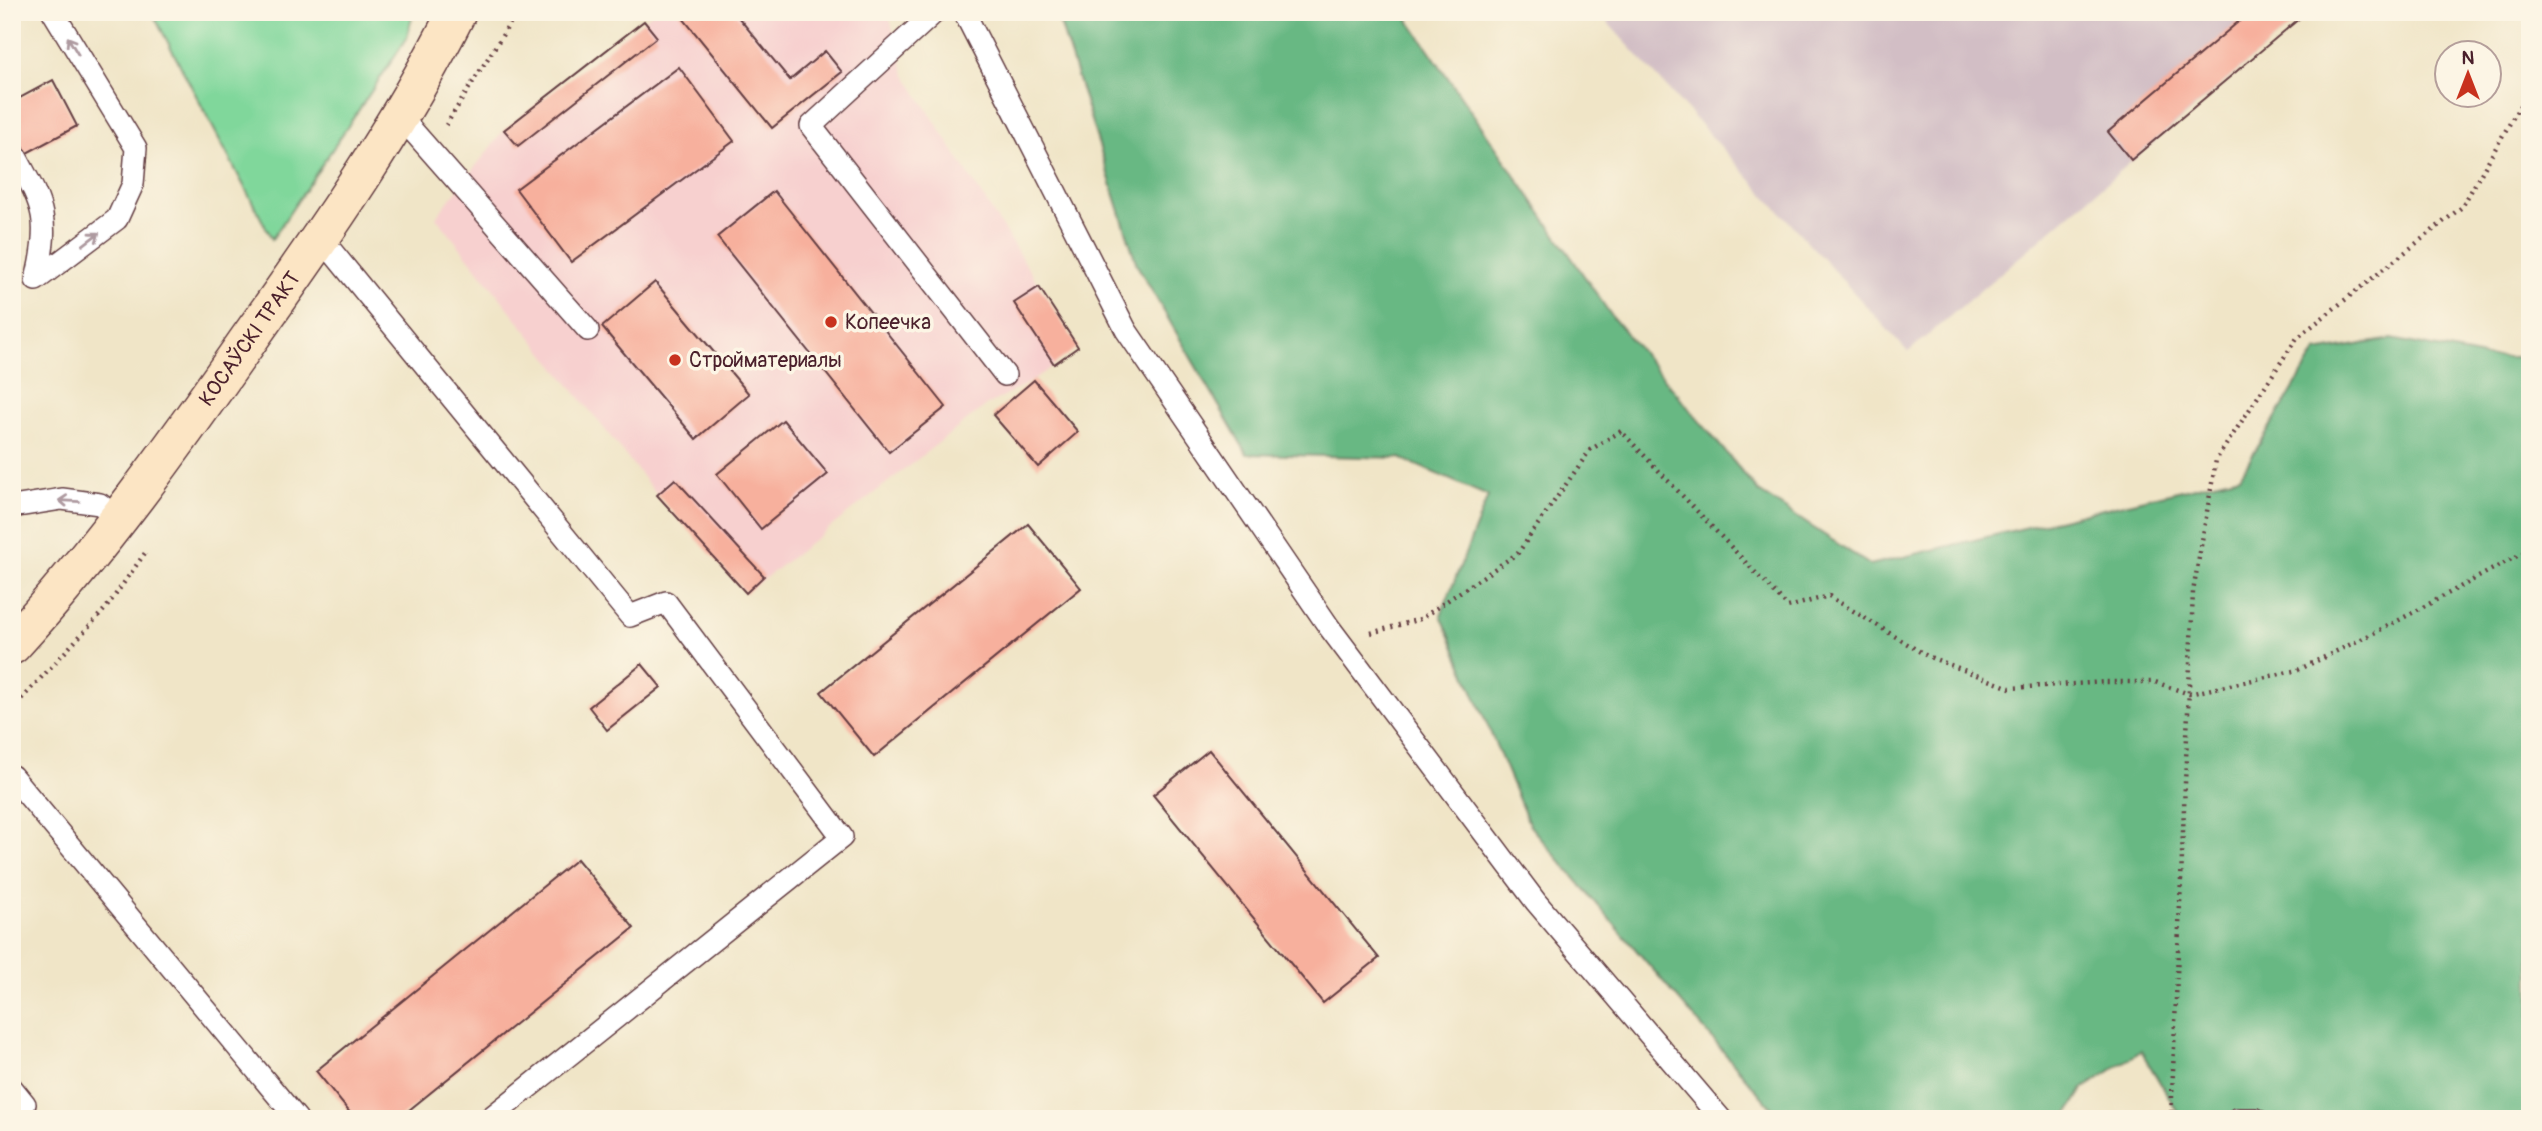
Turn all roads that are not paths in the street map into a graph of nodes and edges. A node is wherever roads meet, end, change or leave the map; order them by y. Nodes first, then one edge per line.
1 (53, 12) edge
2 (457, 12) edge
3 (935, 12) edge
4 (964, 12) edge
5 (398, 114) junction
6 (12, 149) edge
7 (321, 238) junction
8 (588, 330) dead end
9 (1005, 375) dead end
10 (12, 507) edge
11 (119, 520) junction
12 (19, 626) edge
13 (12, 776) edge
14 (297, 1119) edge
15 (489, 1119) edge
16 (1721, 1119) edge
17 (2237, 1119) edge
18 (2256, 1119) edge

6 -> 1 lane
2 - 5 main road, КОСАЎСКІ ТРАКТ
3 - 9 lane
4 - 16 lane
5 - 7 main road, КОСАЎСКІ ТРАКТ
5 - 8 lane
7 - 11 main road, КОСАЎСКІ ТРАКТ
7 - 15 lane
11 -> 10 lane
11 - 12 main road, КОСАЎСКІ ТРАКТ
13 - 14 lane
17 - 18 lane

